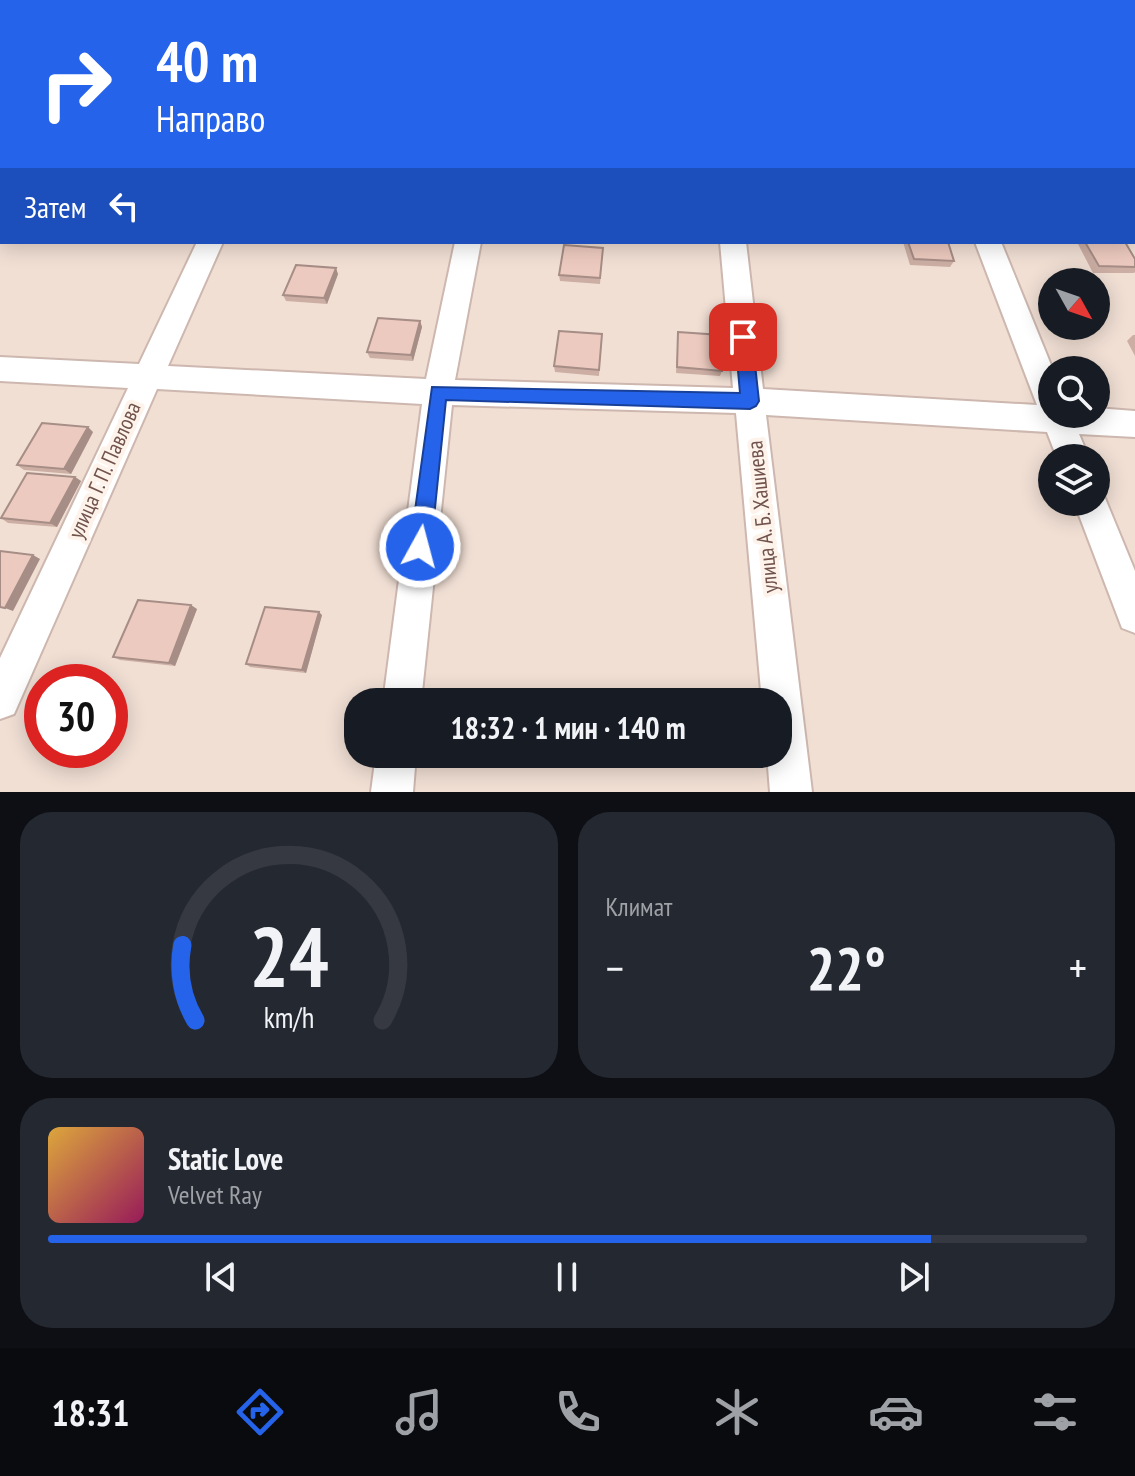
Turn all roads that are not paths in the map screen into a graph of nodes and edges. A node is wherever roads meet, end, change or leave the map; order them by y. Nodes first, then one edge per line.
1 (209, 244) edge
2 (468, 244) edge
3 (733, 244) edge
4 (989, 244) edge
5 (0, 369) edge
6 (1038, 370) edge
7 (146, 377) junction
8 (438, 392) junction
9 (750, 401) junction
10 (1038, 412) edge
11 (1110, 421) edge
12 (1135, 424) edge
13 (1096, 516) edge
14 (1135, 615) edge
15 (404, 688) edge
16 (0, 700) edge
17 (395, 768) edge
18 (392, 792) edge
19 (791, 792) edge

1 - 7 street, улица Г. П. Павлова
2 - 8 street
3 - 9 street, улица А. Б. Хашиева
4 - 6 street
5 - 7 street
7 - 8 street
7 - 16 street, улица Г. П. Павлова
8 - 9 street
8 - 15 street
9 - 10 street
9 - 19 street, улица А. Б. Хашиева
11 - 12 street
13 - 14 street
17 - 18 street

